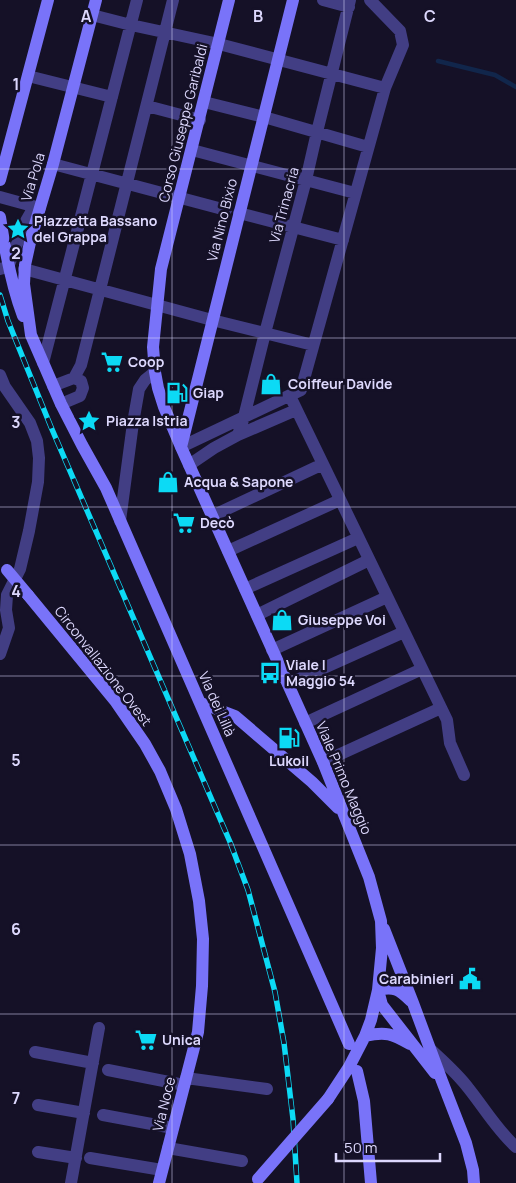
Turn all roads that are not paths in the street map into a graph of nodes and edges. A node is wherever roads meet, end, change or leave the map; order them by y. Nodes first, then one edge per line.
1 (48, 0) edge
2 (96, 0) edge
3 (137, 0) edge
4 (173, 0) edge
5 (229, 0) edge
6 (293, 0) edge
7 (323, 0) edge
8 (370, 0) edge
9 (349, 3) edge
10 (92, 15) junction
11 (131, 25) junction
12 (165, 33) junction
13 (219, 44) junction
14 (278, 60) junction
15 (332, 75) junction
16 (28, 76) junction
17 (74, 87) junction
18 (385, 88) junction
19 (112, 97) junction
20 (204, 102) junction
21 (147, 106) junction
22 (264, 117) junction
23 (200, 120) junction
24 (317, 132) junction
25 (368, 146) junction
26 (192, 150) junction
27 (53, 164) junction
28 (251, 166) junction
29 (92, 175) junction
30 (0, 180) edge
31 (306, 180) junction
32 (127, 184) junction
33 (355, 193) junction
34 (0, 197) edge
35 (179, 198) junction
36 (37, 208) junction
37 (226, 210) dead end
38 (239, 213) junction
39 (0, 217) edge
40 (294, 227) junction
41 (342, 240) junction
42 (3, 268) edge
43 (24, 269) junction
44 (65, 280) junction
45 (100, 290) junction
46 (158, 305) junction
47 (212, 320) junction
48 (265, 333) junction
49 (31, 334) junction
50 (314, 345) junction
51 (43, 363) junction
52 (155, 372) junction
53 (0, 375) edge
54 (74, 378) junction
55 (53, 386) junction
56 (295, 393) junction
57 (61, 404) junction
58 (296, 410) junction
59 (244, 418) junction
60 (238, 436) junction
61 (181, 447) junction
62 (323, 464) junction
63 (189, 465) junction
64 (340, 500) junction
65 (212, 516) junction
66 (120, 521) junction
67 (358, 538) junction
68 (228, 551) junction
69 (369, 560) junction
70 (3, 565) edge
71 (245, 589) junction
72 (387, 597) junction
73 (257, 615) junction
74 (404, 632) junction
75 (272, 650) junction
76 (0, 654) edge
77 (422, 669) junction
78 (288, 684) junction
79 (201, 703) junction
80 (441, 708) junction
81 (305, 723) junction
82 (323, 762) junction
83 (464, 775) dead end
84 (343, 813) junction
85 (381, 921) junction
86 (378, 990) junction
87 (413, 1003) junction
88 (100, 1028) dead end
89 (198, 1032) joint
90 (365, 1036) junction
91 (349, 1044) dead end
92 (413, 1045) junction
93 (430, 1049) junction
94 (36, 1052) dead end
95 (93, 1063) junction
96 (108, 1070) dead end
97 (357, 1071) dead end
98 (442, 1081) junction
99 (185, 1082) junction
100 (268, 1089) dead end
101 (38, 1105) dead end
102 (84, 1112) junction
103 (102, 1116) dead end
104 (172, 1128) junction
105 (516, 1147) edge
106 (168, 1148) junction
107 (38, 1152) dead end
108 (76, 1158) junction
109 (90, 1158) dead end
110 (242, 1161) dead end
111 (162, 1170) junction
112 (256, 1181) edge
113 (71, 1183) edge
114 (159, 1183) edge
115 (371, 1183) edge
116 (474, 1183) edge

1 - 16 main road
2 - 10 main road, Via Pola
3 - 11 street
4 - 12 street
5 - 13 main road, Corso Giuseppe Garibaldi
6 - 14 main road, Via Nino Bixio
7 - 9 street
8 - 18 street
9 - 15 street, Via Trinacria
10 - 11 street
10 - 17 main road, Via Pola
11 - 12 street
11 - 19 street
12 - 13 street
12 - 21 street
13 - 14 street
13 - 20 main road, Corso Giuseppe Garibaldi
14 - 15 street
14 - 22 main road, Via Nino Bixio
15 - 18 street
15 - 24 street, Via Trinacria
16 - 17 street
16 - 30 main road
17 - 19 street
17 - 27 main road, Via Pola
18 - 25 street
19 - 29 street
20 - 22 street
20 - 23 main road, Corso Giuseppe Garibaldi
21 - 23 street
21 - 32 street
22 - 24 street
22 - 28 main road, Via Nino Bixio
23 - 26 main road, Corso Giuseppe Garibaldi
24 - 25 street
24 - 31 street, Via Trinacria
25 - 33 street
26 - 28 street
26 - 35 main road, Corso Giuseppe Garibaldi
27 - 29 street
27 - 36 main road, Via Pola
28 - 31 street
28 - 38 main road, Via Nino Bixio
29 - 32 street
29 - 44 street
31 - 33 street
31 - 40 street, Via Trinacria
32 - 35 street
32 - 45 street
33 - 41 street
34 - 36 street
35 - 37 street
35 - 46 main road, Corso Giuseppe Garibaldi
36 - 42 street
36 - 43 main road, Via Pola
38 - 40 street
38 - 47 main road, Via Nino Bixio
39 - 42 main road
40 - 41 street
40 - 48 street, Via Trinacria
41 - 50 street
42 - 49 main road
43 - 44 street
43 - 49 main road, Via Pola
44 - 45 street
44 - 51 street
45 - 46 street
45 - 54 street
46 - 47 street
46 - 52 main road, Corso Giuseppe Garibaldi
47 - 48 street
47 - 61 main road, Via Nino Bixio
48 - 50 street
48 - 59 street, Via Trinacria
49 - 51 main road, Via Pola
50 - 56 street
51 - 55 main road, Via Pola
52 - 61 main road, Viale Primo Maggio
52 - 66 street
53 - 76 street
54 - 55 street
54 - 57 street
55 - 57 main road, Via Pola
56 - 58 street
56 - 59 street
57 - 66 main road, Via dei Lillà
58 - 60 street
58 - 62 street
59 - 60 street, Via Trinacria
59 - 61 street
60 - 63 street
61 - 63 main road, Viale Primo Maggio
62 - 64 street
62 - 65 street
63 - 65 main road, Viale Primo Maggio
64 - 67 street
64 - 68 street
65 - 68 main road, Viale Primo Maggio
66 - 79 main road, Via dei Lillà
67 - 69 street
67 - 71 street
68 - 71 main road, Viale Primo Maggio
69 - 72 street
69 - 73 street
70 - 89 main road, Circonvallazione Ovest, bridge
71 - 73 main road, Viale Primo Maggio
72 - 74 street
72 - 75 street
73 - 75 main road, Viale Primo Maggio
74 - 77 street
74 - 78 street
75 - 78 main road, Viale Primo Maggio
77 - 80 street
77 - 81 street
78 - 81 main road, Viale Primo Maggio
79 - 84 main road
79 - 91 main road, Via dei Lillà
80 - 82 street
80 - 83 street
81 - 82 main road, Viale Primo Maggio
82 - 84 main road, Viale Primo Maggio
84 - 85 main road, Viale Primo Maggio
85 - 86 main road, Viale Primo Maggio
85 - 87 main road
86 - 87 main road
86 - 90 main road, Viale Primo Maggio
86 - 92 main road
87 - 93 main road
88 - 95 street
89 - 99 main road, Via Noce
90 - 92 main road
90 - 112 main road, Viale Primo Maggio, bridge
92 - 98 main road
93 - 98 main road
93 - 105 street
94 - 95 street
95 - 102 street
96 - 99 street
97 - 115 main road
98 - 116 main road
99 - 100 street
99 - 104 main road, Via Noce
101 - 102 street
102 - 108 street
103 - 104 street
104 - 106 main road, Via Noce
106 - 110 street
106 - 111 main road, Via Noce
107 - 108 street
108 - 113 street
109 - 111 street
111 - 114 main road, Via Noce

